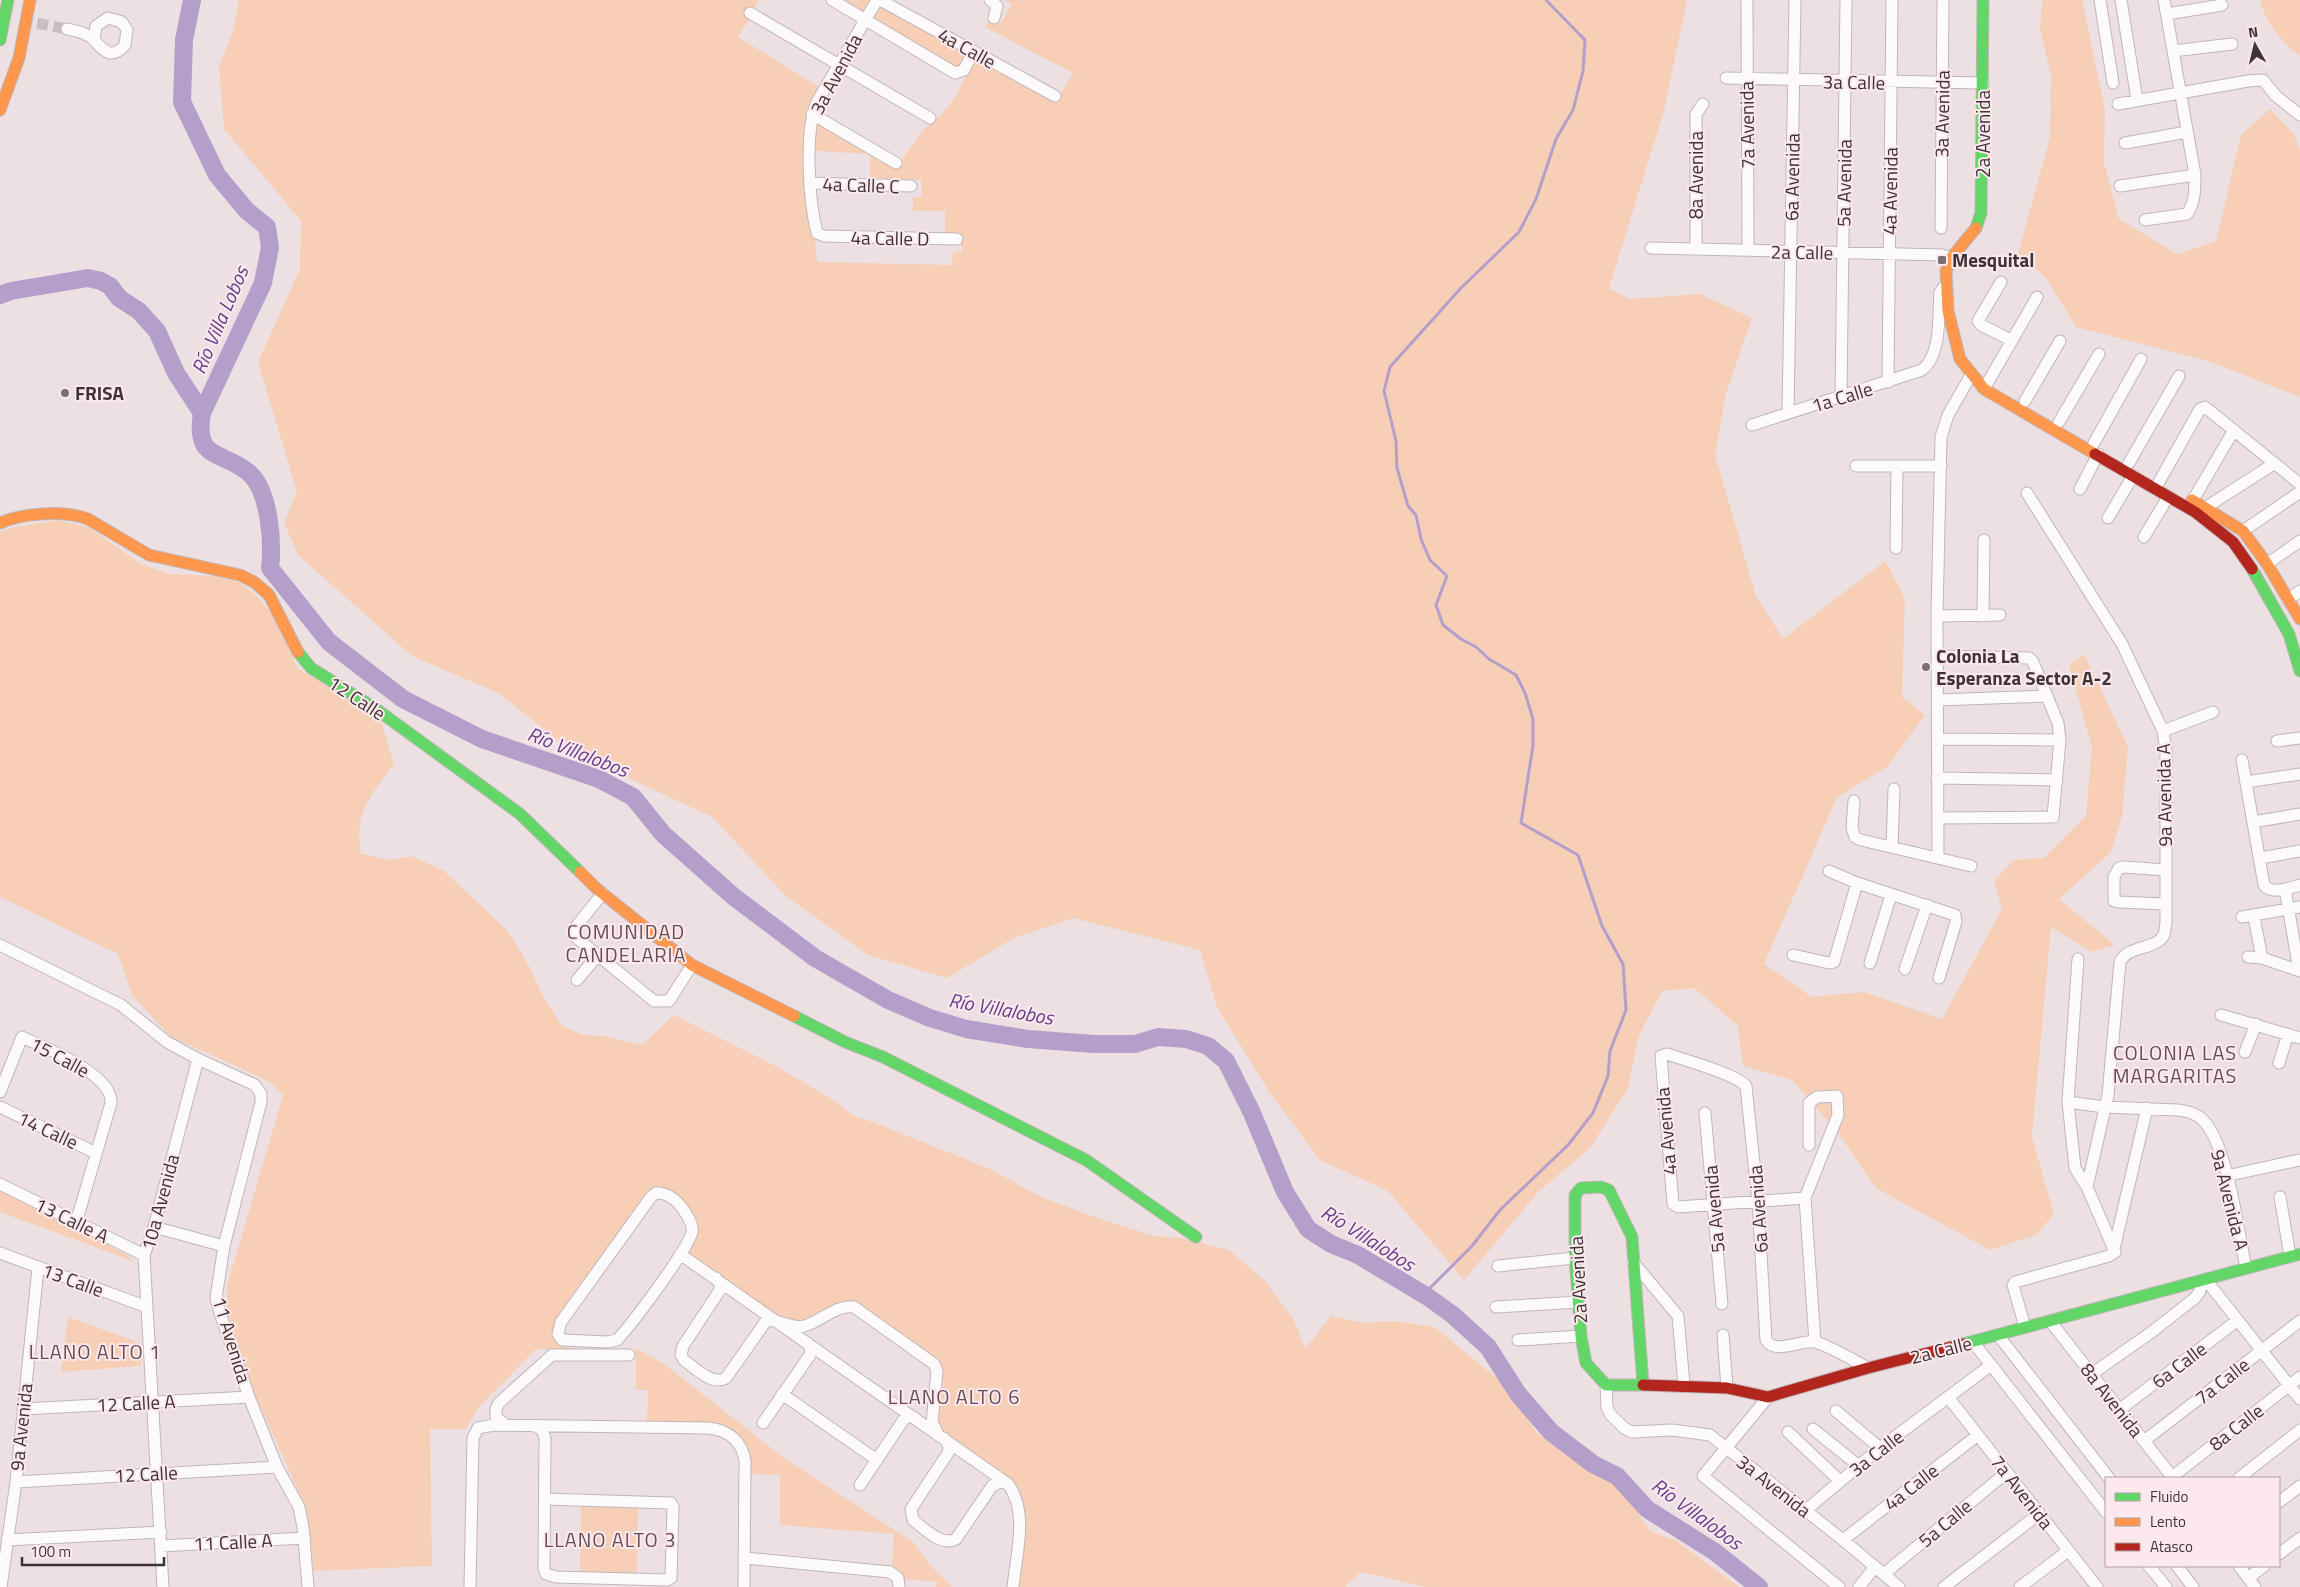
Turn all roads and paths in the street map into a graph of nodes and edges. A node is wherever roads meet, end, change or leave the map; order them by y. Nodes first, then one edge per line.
1 (8, 0) edge
2 (30, 0) edge
3 (832, 0) edge
4 (878, 0) edge
5 (1746, 0) edge
6 (1795, 0) edge
7 (1846, 0) edge
8 (1892, 0) edge
9 (1943, 0) edge
10 (1983, 0) edge
11 (2100, 0) edge
12 (2121, 0) edge
13 (2164, 0) edge
14 (993, 2) edge
15 (2222, 5) dead end
16 (750, 13) dead end
17 (2167, 14) junction
18 (994, 18) dead end
19 (865, 20) junction
20 (67, 29) tunnel mouth
21 (0, 40) edge
22 (94, 40) dead end
23 (2232, 44) dead end
24 (974, 52) junction
25 (2173, 52) junction
26 (839, 66) junction
27 (1726, 78) dead end
28 (1746, 80) junction
29 (1794, 81) junction
30 (1845, 82) junction
31 (1892, 82) junction
32 (1942, 82) junction
33 (1983, 83) junction
34 (2113, 83) dead end
35 (2181, 92) junction
36 (1055, 96) dead end
37 (2137, 100) junction
38 (1703, 104) dead end
39 (2118, 104) dead end
40 (0, 110) edge
41 (812, 114) junction
42 (2300, 115) edge
43 (930, 118) dead end
44 (2187, 132) junction
45 (2124, 142) dead end
46 (896, 163) dead end
47 (2195, 175) junction
48 (810, 183) junction
49 (911, 186) dead end
50 (2120, 186) dead end
51 (2145, 220) dead end
52 (1940, 228) dead end
53 (824, 236) joint
54 (957, 240) dead end
55 (1651, 248) dead end
56 (1696, 249) junction
57 (1748, 251) junction
58 (1791, 252) junction
59 (1843, 253) junction
60 (1890, 254) junction
61 (1952, 258) junction
62 (2001, 282) dead end
63 (1946, 285) junction
64 (2037, 297) dead end
65 (2011, 340) junction
66 (2060, 341) dead end
67 (2099, 354) dead end
68 (2141, 359) dead end
69 (1971, 375) junction
70 (2179, 376) dead end
71 (1888, 382) junction
72 (1987, 385) junction
73 (1841, 397) junction
74 (2025, 401) junction
75 (1788, 414) junction
76 (2060, 422) junction
77 (1752, 425) dead end
78 (2234, 430) junction
79 (2094, 443) junction
80 (2098, 454) junction
81 (2275, 463) junction
82 (2129, 464) junction
83 (1856, 466) dead end
84 (1897, 466) junction
85 (1941, 466) junction
86 (2133, 476) junction
87 (2159, 482) junction
88 (2300, 484) edge
89 (2080, 489) dead end
90 (2300, 492) edge
91 (2026, 493) dead end
92 (2168, 497) junction
93 (2192, 500) junction
94 (2205, 508) junction
95 (2108, 518) dead end
96 (0, 523) edge
97 (2243, 531) junction
98 (2144, 536) dead end
99 (1984, 540) dead end
100 (2300, 541) edge
101 (1896, 548) dead end
102 (2267, 564) junction
103 (2300, 591) edge
104 (2288, 600) junction
105 (2000, 615) dead end
106 (1937, 616) junction
107 (1983, 616) junction
108 (2300, 619) edge
109 (1938, 656) junction
110 (2300, 671) edge
111 (2046, 696) junction
112 (1938, 700) junction
113 (2213, 712) dead end
114 (2163, 732) junction
115 (2300, 738) edge
116 (1939, 739) junction
117 (2060, 740) junction
118 (2277, 741) dead end
119 (2242, 760) dead end
120 (2300, 774) edge
121 (1937, 778) junction
122 (2057, 780) junction
123 (2246, 782) junction
124 (1894, 789) dead end
125 (1854, 801) dead end
126 (2300, 814) edge
127 (1938, 818) junction
128 (2253, 822) junction
129 (1892, 847) junction
130 (2300, 851) edge
131 (1938, 857) junction
132 (2260, 858) junction
133 (1971, 866) dead end
134 (2165, 870) junction
135 (1829, 871) dead end
136 (1857, 884) junction
137 (2300, 885) edge
138 (2285, 889) junction
139 (603, 893) junction
140 (1891, 895) junction
141 (2166, 904) junction
142 (1927, 906) junction
143 (2300, 907) edge
144 (2288, 910) junction
145 (2254, 916) junction
146 (2242, 917) dead end
147 (5, 947) edge
148 (598, 955) junction
149 (1793, 955) dead end
150 (2248, 957) dead end
151 (2262, 958) junction
152 (2078, 959) dead end
153 (1870, 963) dead end
154 (692, 965) junction
155 (1905, 969) dead end
156 (2300, 970) edge
157 (1939, 978) dead end
158 (577, 980) dead end
159 (2221, 1015) dead end
160 (2256, 1024) junction
161 (2288, 1034) junction
162 (2300, 1038) edge
163 (2245, 1052) dead end
164 (198, 1059) junction
165 (2279, 1064) dead end
166 (1741, 1081) joint
167 (0, 1092) edge
168 (2068, 1102) junction
169 (0, 1107) edge
170 (2104, 1107) junction
171 (2147, 1108) junction
172 (1705, 1113) dead end
173 (1809, 1145) dead end
174 (96, 1153) junction
175 (2299, 1160) edge
176 (2226, 1176) junction
177 (0, 1184) edge
178 (2087, 1187) junction
179 (2280, 1197) dead end
180 (1805, 1198) junction
181 (1758, 1202) junction
182 (1714, 1205) junction
183 (76, 1222) junction
184 (154, 1227) junction
185 (1196, 1237) dead end
186 (224, 1246) junction
187 (2114, 1249) junction
188 (0, 1253) edge
189 (680, 1254) junction
190 (144, 1255) junction
191 (2295, 1255) edge
192 (1575, 1258) junction
193 (1633, 1262) junction
194 (1498, 1266) dead end
195 (38, 1268) junction
196 (2246, 1268) junction
197 (716, 1278) junction
198 (2204, 1280) junction
199 (1579, 1302) junction
200 (1722, 1304) dead end
201 (147, 1307) junction
202 (1496, 1308) dead end
203 (2238, 1320) junction
204 (2050, 1321) junction
205 (2300, 1321) edge
206 (781, 1324) junction
207 (2025, 1327) junction
208 (1723, 1335) dead end
209 (1998, 1335) junction
210 (1581, 1336) junction
211 (1518, 1340) dead end
212 (1815, 1342) junction
213 (1973, 1342) junction
214 (808, 1343) junction
215 (2262, 1350) junction
216 (629, 1355) dead end
217 (1991, 1365) junction
218 (1868, 1368) junction
219 (2092, 1374) junction
220 (2300, 1377) edge
221 (1643, 1384) junction
222 (1606, 1385) junction
223 (1684, 1385) junction
224 (2289, 1385) junction
225 (1727, 1388) junction
226 (782, 1394) junction
227 (249, 1397) junction
228 (1768, 1397) junction
229 (1948, 1398) junction
230 (2300, 1399) edge
231 (153, 1403) junction
232 (498, 1403) junction
233 (23, 1410) junction
234 (1836, 1410) dead end
235 (2119, 1410) junction
236 (916, 1418) junction
237 (762, 1423) dead end
238 (506, 1425) junction
239 (532, 1426) junction
240 (1813, 1429) dead end
241 (2300, 1430) edge
242 (475, 1431) junction
243 (1788, 1432) dead end
244 (1978, 1435) junction
245 (941, 1436) junction
246 (2144, 1441) junction
247 (1724, 1448) junction
248 (1880, 1448) junction
249 (877, 1460) junction
250 (1860, 1466) junction
251 (277, 1467) junction
252 (2006, 1473) junction
253 (157, 1474) junction
254 (2108, 1477) edge
255 (2171, 1477) edge
256 (2173, 1477) edge
257 (2240, 1477) edge
258 (1840, 1481) junction
259 (16, 1482) junction
260 (1008, 1484) junction
261 (860, 1485) dead end
262 (2300, 1486) edge
263 (545, 1499) junction
264 (2280, 1501) edge
265 (1806, 1510) junction
266 (2105, 1511) edge
267 (2039, 1514) junction
268 (160, 1532) junction
269 (305, 1538) junction
270 (2300, 1538) edge
271 (8, 1540) junction
272 (1843, 1540) junction
273 (161, 1546) junction
274 (2068, 1551) junction
275 (2280, 1553) edge
276 (744, 1558) junction
277 (2150, 1567) edge
278 (2178, 1567) edge
279 (2240, 1567) edge
280 (2263, 1567) edge
281 (1880, 1570) junction
282 (2252, 1582) edge
283 (604, 1583) edge
284 (2096, 1586) edge
285 (1, 1587) edge
286 (163, 1587) edge
287 (308, 1587) edge
288 (470, 1587) edge
289 (744, 1587) edge
290 (899, 1587) edge
291 (1013, 1587) edge
292 (1839, 1587) edge
293 (1859, 1587) edge
294 (1899, 1587) edge
295 (1944, 1587) edge
296 (2020, 1587) edge
297 (2166, 1587) edge
298 (2193, 1587) edge

1 - 21 main road
2 - 40 main road
3 - 19 street, 4a Calle
4 - 19 street, 3a Avenida
4 - 24 street, 4a Calle
5 - 28 street, 7a Avenida
6 - 29 street, 6a Avenida
7 - 30 street, 5a Avenida
8 - 31 street, 4a Avenida
9 - 32 street, 3a Avenida
10 - 33 main road, 2a Avenida
11 - 34 street
12 - 37 street
13 - 17 street
14 - 18 street
15 - 17 street
16 - 26 street
17 - 25 street
19 - 24 street, 4a Calle
19 - 26 street, 3a Avenida
20 - 22 street
23 - 25 street
24 - 36 street, 4a Calle
25 - 35 street
26 - 41 street, 3a Avenida
26 - 43 street
27 - 28 street, 3a Calle
28 - 29 street, 3a Calle
28 - 57 street, 7a Avenida
29 - 30 street, 3a Calle
29 - 58 street, 6a Avenida
30 - 31 street, 3a Calle
30 - 59 street, 5a Avenida
31 - 32 street, 3a Calle
31 - 60 street, 4a Avenida
32 - 33 street, 3a Calle
32 - 52 street, 3a Avenida
33 - 61 main road, 2a Avenida
35 - 37 street
35 - 42 street
35 - 44 street
37 - 39 street
38 - 56 street, 8a Avenida
41 - 46 street
41 - 48 street, 3a Avenida
44 - 45 street
44 - 47 street
47 - 50 street
47 - 51 street
48 - 49 street, 4a Calle C
48 - 53 street, 3a Avenida
53 - 54 street, 4a Calle D
55 - 56 street, 2a Calle
56 - 57 street, 2a Calle
57 - 58 street, 2a Calle
58 - 59 street, 2a Calle
58 - 75 street, 6a Avenida
59 - 60 street, 2a Calle
59 - 73 street, 5a Avenida
60 - 61 street, 2a Calle
60 - 71 street, 4a Avenida
61 - 63 main road
62 - 65 street
63 - 69 main road
63 - 71 street, 1a Calle
64 - 65 street
65 - 72 street
66 - 74 street
67 - 76 street
68 - 79 street
69 - 72 main road
69 - 85 street
70 - 82 street
71 - 73 street, 1a Calle
72 - 74 main road
72 - 80 main road
73 - 75 street, 1a Calle
74 - 76 main road
75 - 77 street, 1a Calle
76 - 79 main road
78 - 81 street
78 - 87 street
78 - 93 street
79 - 82 main road
80 - 86 main road
80 - 89 street
81 - 88 street
81 - 94 street
82 - 87 main road
83 - 84 street
84 - 85 street
84 - 101 street
85 - 106 street
86 - 92 main road
86 - 95 street
87 - 93 main road
90 - 97 street
91 - 114 street, 9a Avenida A
92 - 98 street
92 - 110 main road
93 - 94 main road
94 - 97 main road
96 - 139 main road, 12 Calle
97 - 102 main road
99 - 107 street
100 - 102 street
102 - 104 main road
103 - 104 street
104 - 108 main road
105 - 107 street
106 - 107 street
106 - 109 street
109 - 111 street
109 - 112 street
111 - 112 street
111 - 117 street
112 - 116 street
113 - 114 street
114 - 134 street, 9a Avenida A
115 - 118 street
116 - 117 street
116 - 121 street
117 - 122 street
119 - 123 street
120 - 123 street
121 - 122 street
121 - 127 street
122 - 127 street
123 - 128 street
124 - 129 street
125 - 129 street
126 - 128 street
127 - 131 street
128 - 132 street
129 - 131 street
130 - 132 street
131 - 133 street
132 - 138 street
134 - 141 street, 9a Avenida A
134 - 141 street
135 - 136 street
136 - 140 street
136 - 149 street
137 - 138 street
138 - 144 street
139 - 148 street
139 - 154 main road, 12 Calle
140 - 142 street
140 - 153 street
141 - 170 street, 9a Avenida A
142 - 155 street
142 - 157 street
143 - 144 street
144 - 145 street
144 - 156 street
145 - 146 street
145 - 151 street
147 - 164 street
148 - 154 street
148 - 158 street
150 - 151 street
151 - 156 street
152 - 168 street
154 - 185 main road, 12 Calle
159 - 160 street
160 - 161 street
160 - 163 street
161 - 162 street
161 - 165 street
164 - 184 street, 10a Avenida
164 - 186 street, 11 Avenida
166 - 181 street, 6a Avenida
166 - 182 street, 4a Avenida
167 - 174 street, 15 Calle
168 - 170 street
168 - 178 street
169 - 174 street, 14 Calle
170 - 171 street
170 - 178 street
171 - 176 street, 9a Avenida A
171 - 187 street
172 - 182 street, 5a Avenida
173 - 180 street
174 - 183 street
175 - 176 street
176 - 196 street, 9a Avenida A
177 - 183 street, 13 Calle A
178 - 187 street
179 - 191 street
180 - 181 street
180 - 212 street
181 - 182 street
181 - 212 street, 6a Avenida
182 - 200 street, 5a Avenida
183 - 190 street, 13 Calle A
184 - 186 street
184 - 190 street, 10a Avenida
186 - 227 street, 11 Avenida
187 - 207 street
188 - 195 street, 13 Calle
189 - 189 street
189 - 197 street
190 - 201 street, 10a Avenida
191 - 196 main road, 2a Calle
192 - 193 main road, 2a Avenida
192 - 194 street
192 - 199 main road, 2a Avenida
193 - 221 main road
193 - 223 street
195 - 201 street, 13 Calle
195 - 233 street, 9a Avenida
196 - 198 main road, 2a Calle
197 - 206 street
197 - 206 street
198 - 203 street
198 - 204 main road, 2a Calle
198 - 219 street
199 - 202 street
199 - 210 main road, 2a Avenida
201 - 231 street, 10a Avenida
203 - 215 street
203 - 235 street, 6a Calle
204 - 207 main road, 2a Calle
204 - 219 street, 8a Avenida
205 - 215 street, 7a Calle
206 - 214 street
206 - 245 street
207 - 209 main road, 2a Calle
208 - 225 street
209 - 213 main road, 2a Calle
209 - 254 street
210 - 211 street
210 - 222 main road, 2a Avenida
212 - 218 street
213 - 217 street
213 - 218 main road, 2a Calle
214 - 226 street
214 - 236 street
215 - 224 street
215 - 246 street, 7a Calle
216 - 232 street
217 - 229 street, 3a Calle
217 - 266 street
218 - 228 main road, 2a Calle
219 - 235 street, 8a Avenida
220 - 224 street, 8a Calle
221 - 222 main road, 2a Calle
221 - 223 main road, 2a Calle
222 - 247 street, 3a Avenida
223 - 225 main road, 2a Calle
224 - 230 street
224 - 256 street, 8a Calle
225 - 228 main road, 2a Calle
226 - 237 street
226 - 249 street
227 - 231 street, 12 Calle A
227 - 251 street, 11 Avenida
228 - 247 street
229 - 244 street, 7a Avenida
229 - 248 street, 3a Calle
231 - 233 street, 12 Calle A
231 - 253 street, 10a Avenida
232 - 238 street
232 - 242 street
233 - 259 street, 9a Avenida
234 - 248 street
235 - 246 street, 8a Avenida
236 - 245 street
236 - 249 street
238 - 239 street
238 - 242 street
239 - 263 street
239 - 276 street
240 - 250 street
241 - 257 street
242 - 288 street
243 - 258 street
244 - 252 street, 7a Avenida
244 - 272 street, 4a Calle
245 - 260 street
245 - 260 street
246 - 255 street, 8a Avenida
247 - 265 street, 3a Avenida
247 - 292 street
248 - 250 street, 3a Calle
249 - 261 street
250 - 258 street, 3a Calle
251 - 253 street, 12 Calle
251 - 269 street, 11 Avenida
252 - 267 street, 7a Avenida
252 - 281 street, 5a Calle
253 - 259 street, 12 Calle
253 - 268 street, 10a Avenida
258 - 265 street, 3a Calle
259 - 271 street, 9a Avenida
260 - 291 street
262 - 264 street
263 - 283 street
263 - 283 street
265 - 272 street, 3a Avenida
267 - 274 street, 7a Avenida
267 - 295 street
268 - 271 street
268 - 273 street, 10a Avenida
269 - 273 street, 11 Calle A
269 - 287 street, 11 Avenida
270 - 275 street
271 - 285 street, 9a Avenida
272 - 281 street, 3a Avenida
273 - 286 street, 10a Avenida
274 - 284 street, 7a Avenida
274 - 296 street
276 - 289 street
276 - 290 street
277 - 297 street
278 - 298 street
279 - 282 street
280 - 282 street
281 - 293 street, 5a Calle
281 - 294 street, 3a Avenida

